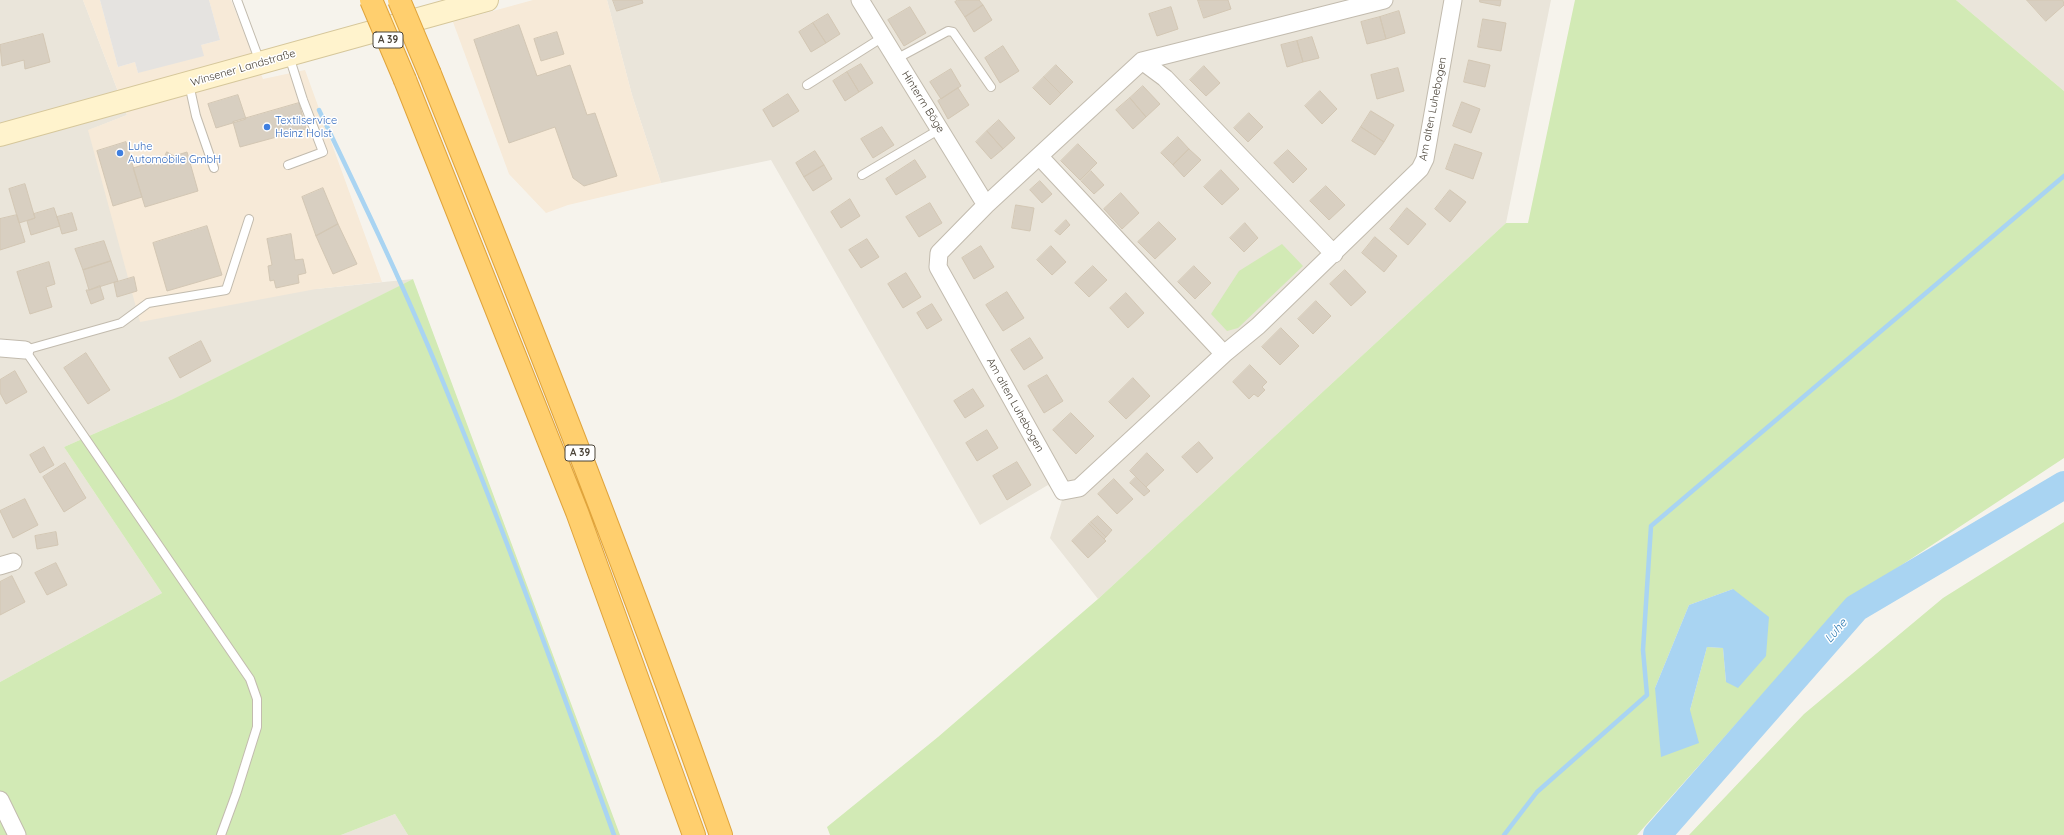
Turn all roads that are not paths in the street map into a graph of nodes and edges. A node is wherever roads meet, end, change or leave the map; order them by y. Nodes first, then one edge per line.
1 (237, 0) edge
2 (371, 0) edge
3 (399, 0) edge
4 (486, 0) edge
5 (860, 0) edge
6 (1384, 0) edge
7 (1453, 0) edge
8 (883, 37) junction
9 (288, 55) junction
10 (896, 59) junction
11 (1142, 61) junction
12 (260, 63) junction
13 (188, 83) junction
14 (807, 85) dead end
15 (991, 87) dead end
16 (940, 129) junction
17 (0, 135) edge
18 (1039, 156) junction
19 (288, 165) dead end
20 (214, 168) dead end
21 (862, 175) dead end
22 (986, 205) junction
23 (249, 219) dead end
24 (1334, 254) junction
25 (0, 348) edge
26 (25, 350) junction
27 (1224, 354) junction
28 (0, 800) edge
29 (17, 835) edge
30 (221, 835) edge
31 (694, 835) edge
32 (721, 835) edge

1 - 12 lane
2 - 31 highway, A 39, bridge
3 - 32 highway, A 39, bridge
4 - 9 main road, Winsener Landstraße
5 - 8 street, Hinterm Böge
6 - 11 street, Am alten Luhebogen
7 - 24 street, Am alten Luhebogen
8 - 10 street, Hinterm Böge
8 - 14 lane
9 - 12 main road, Winsener Landstraße
9 - 19 lane
10 - 15 lane
10 - 16 street, Hinterm Böge
11 - 18 street, Am alten Luhebogen
11 - 24 street
12 - 13 main road, Winsener Landstraße
13 - 17 main road, Winsener Landstraße
13 - 20 lane
16 - 21 lane
16 - 22 street, Hinterm Böge
18 - 22 street, Am alten Luhebogen
18 - 27 street
22 - 27 street, Am alten Luhebogen
23 - 26 lane
24 - 27 street, Am alten Luhebogen
25 - 26 street
26 - 30 lane
28 - 29 street

